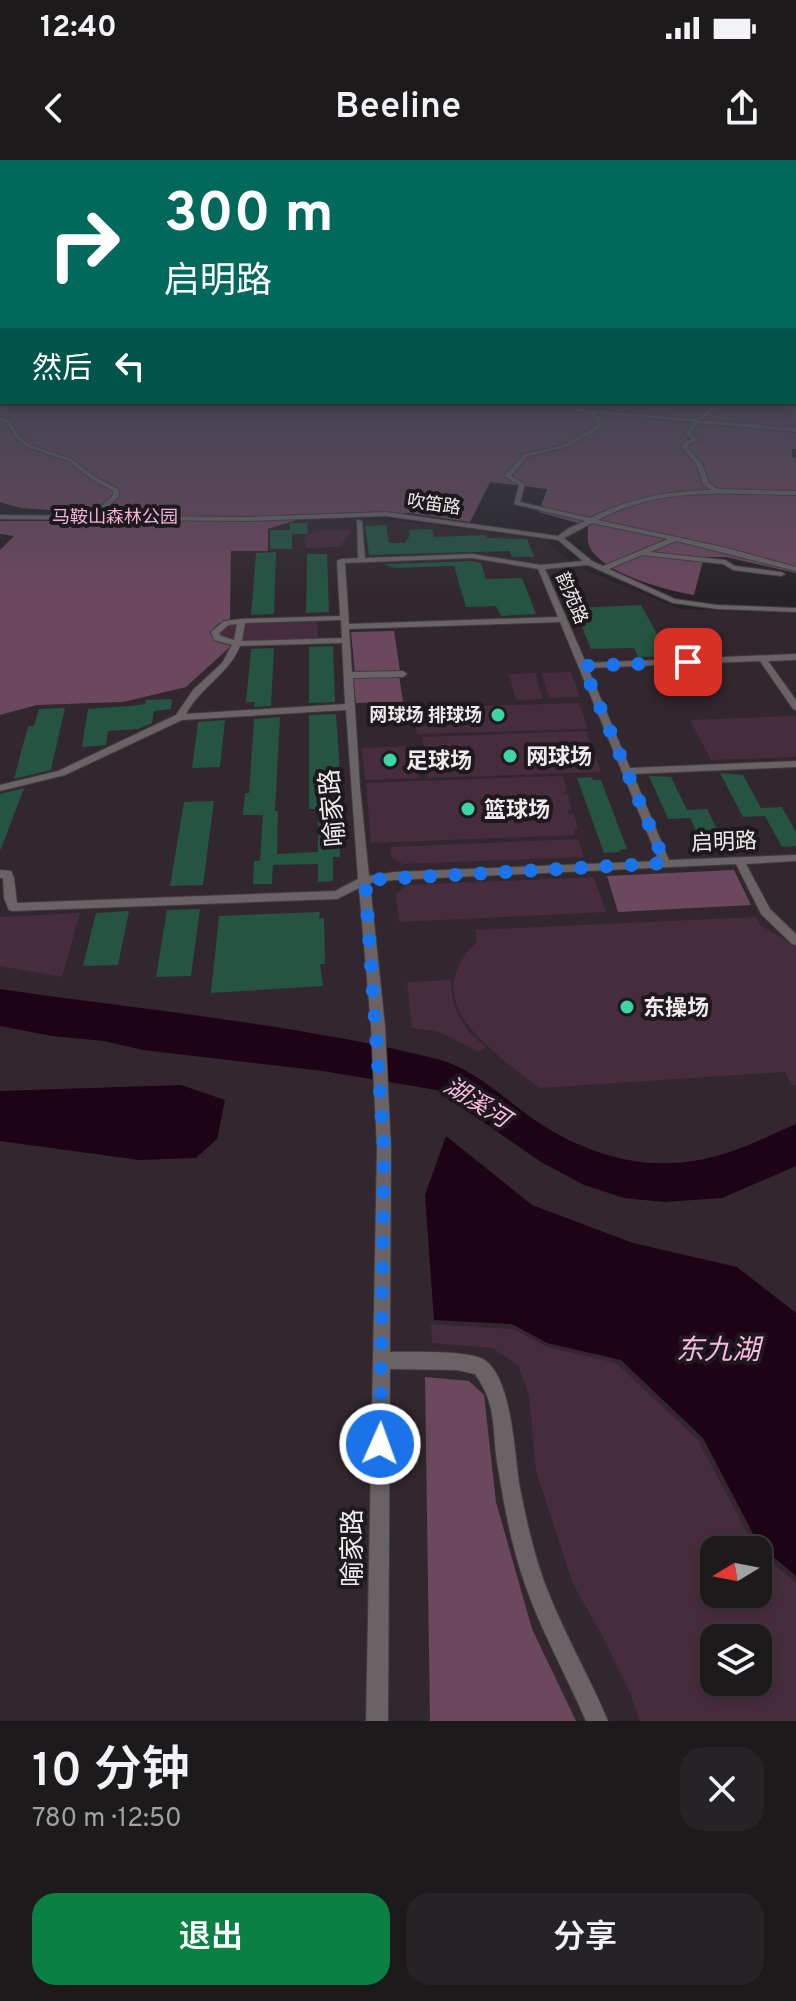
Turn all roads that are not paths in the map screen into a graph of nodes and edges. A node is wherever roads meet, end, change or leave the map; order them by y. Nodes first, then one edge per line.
1 (46, 452) edge
2 (540, 452) edge
3 (689, 452) edge
4 (715, 490) junction
5 (796, 493) edge
6 (0, 517) edge
7 (98, 519) junction
8 (359, 521) dead end
9 (590, 521) junction
10 (560, 538) junction
11 (675, 539) junction
12 (641, 553) junction
13 (362, 560) junction
14 (589, 563) junction
15 (541, 567) junction
16 (603, 569) junction
17 (796, 569) edge
18 (781, 574) dead end
19 (796, 610) edge
20 (563, 619) junction
21 (241, 621) junction
22 (344, 623) junction
23 (346, 640) junction
24 (240, 644) junction
25 (796, 657) edge
26 (763, 659) junction
27 (583, 666) junction
28 (403, 674) dead end
29 (348, 675) junction
30 (349, 707) junction
31 (796, 707) edge
32 (180, 717) junction
33 (796, 764) edge
34 (627, 771) junction
35 (0, 788) edge
36 (796, 858) edge
37 (739, 860) junction
38 (665, 863) junction
39 (0, 874) edge
40 (365, 880) junction
41 (796, 941) edge
42 (382, 1360) junction
43 (377, 1721) edge
44 (597, 1721) edge

1 - 7 street
2 - 9 street
3 - 4 street
4 - 5 street
4 - 9 street
6 - 7 street, 吹笛路
7 - 10 street, 吹笛路
8 - 13 street
9 - 10 street
9 - 11 street
10 - 14 street
11 - 12 street
11 - 17 street
12 - 16 street
12 - 18 street
13 - 15 street
13 - 22 street, 喻家路
14 - 15 street
14 - 16 street
15 - 20 street, 韵苑路
16 - 19 street
20 - 22 street
20 - 27 street, 韵苑路
21 - 22 street
21 - 24 street
21 - 24 street
22 - 23 street, 喻家路
23 - 24 street
23 - 29 street, 喻家路
24 - 32 street
25 - 26 street
26 - 27 street
26 - 31 street
27 - 34 street, 韵苑路
28 - 29 street
29 - 30 street, 喻家路
30 - 32 street
30 - 40 street, 喻家路
32 - 35 street
33 - 34 street
34 - 38 street, 韵苑路
36 - 37 street, 启明路
37 - 38 street, 启明路
37 - 41 street
38 - 40 street, 启明路
39 - 40 street, 启明路
40 - 42 street, 喻家路
42 - 43 street, 喻家路
42 - 44 street

